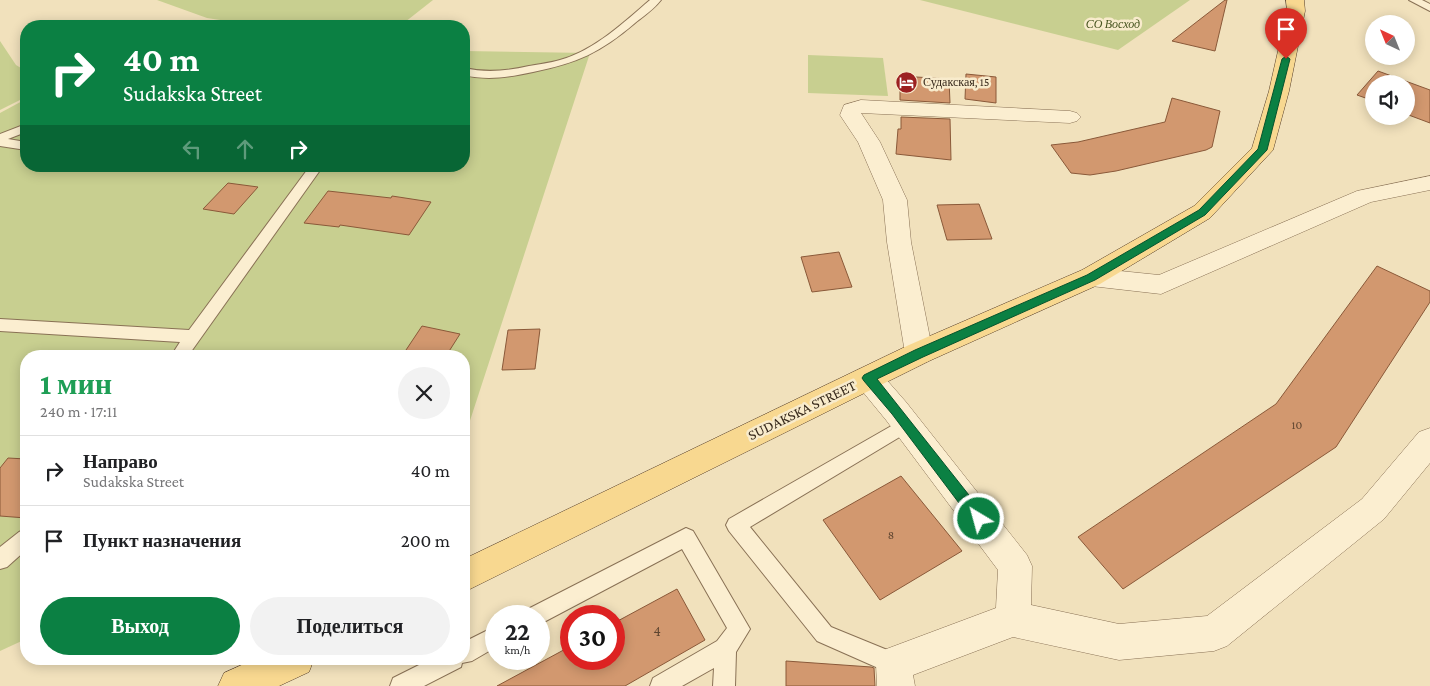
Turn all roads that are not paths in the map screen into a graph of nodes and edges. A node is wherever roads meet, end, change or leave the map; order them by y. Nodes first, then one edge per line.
1 (656, 0) edge
2 (1296, 0) edge
3 (1414, 0) edge
4 (1430, 8) edge
5 (470, 74) edge
6 (1070, 117) dead end
7 (20, 130) edge
8 (0, 138) edge
9 (0, 142) edge
10 (20, 145) edge
11 (313, 172) edge
12 (1430, 183) edge
13 (1091, 277) junction
14 (0, 325) edge
15 (192, 336) junction
16 (183, 350) edge
17 (919, 353) junction
18 (868, 378) junction
19 (907, 424) junction
20 (1430, 441) edge
21 (20, 543) edge
22 (0, 560) edge
23 (470, 573) edge
24 (550, 608) edge
25 (1013, 619) junction
26 (485, 642) edge
27 (725, 649) junction
28 (470, 650) edge
29 (441, 665) edge
30 (284, 671) edge
31 (895, 675) edge
32 (237, 686) edge
33 (401, 686) edge
34 (661, 686) edge
35 (724, 686) edge

1 - 5 lane
2 - 13 main road, SUDAKSKA STREET
3 - 4 lane
6 - 17 street
7 - 8 lane
9 - 10 lane
11 - 15 lane
12 - 13 street
13 - 17 main road, SUDAKSKA STREET
14 - 15 lane
15 - 16 lane
17 - 18 main road, SUDAKSKA STREET
18 - 19 street
18 - 23 main road, SUDAKSKA STREET
19 - 25 street
19 - 31 lane
20 - 25 street
21 - 22 lane
24 - 27 lane
25 - 31 street
26 - 28 lane
27 - 34 lane
27 - 35 lane
29 - 33 lane
30 - 32 main road

